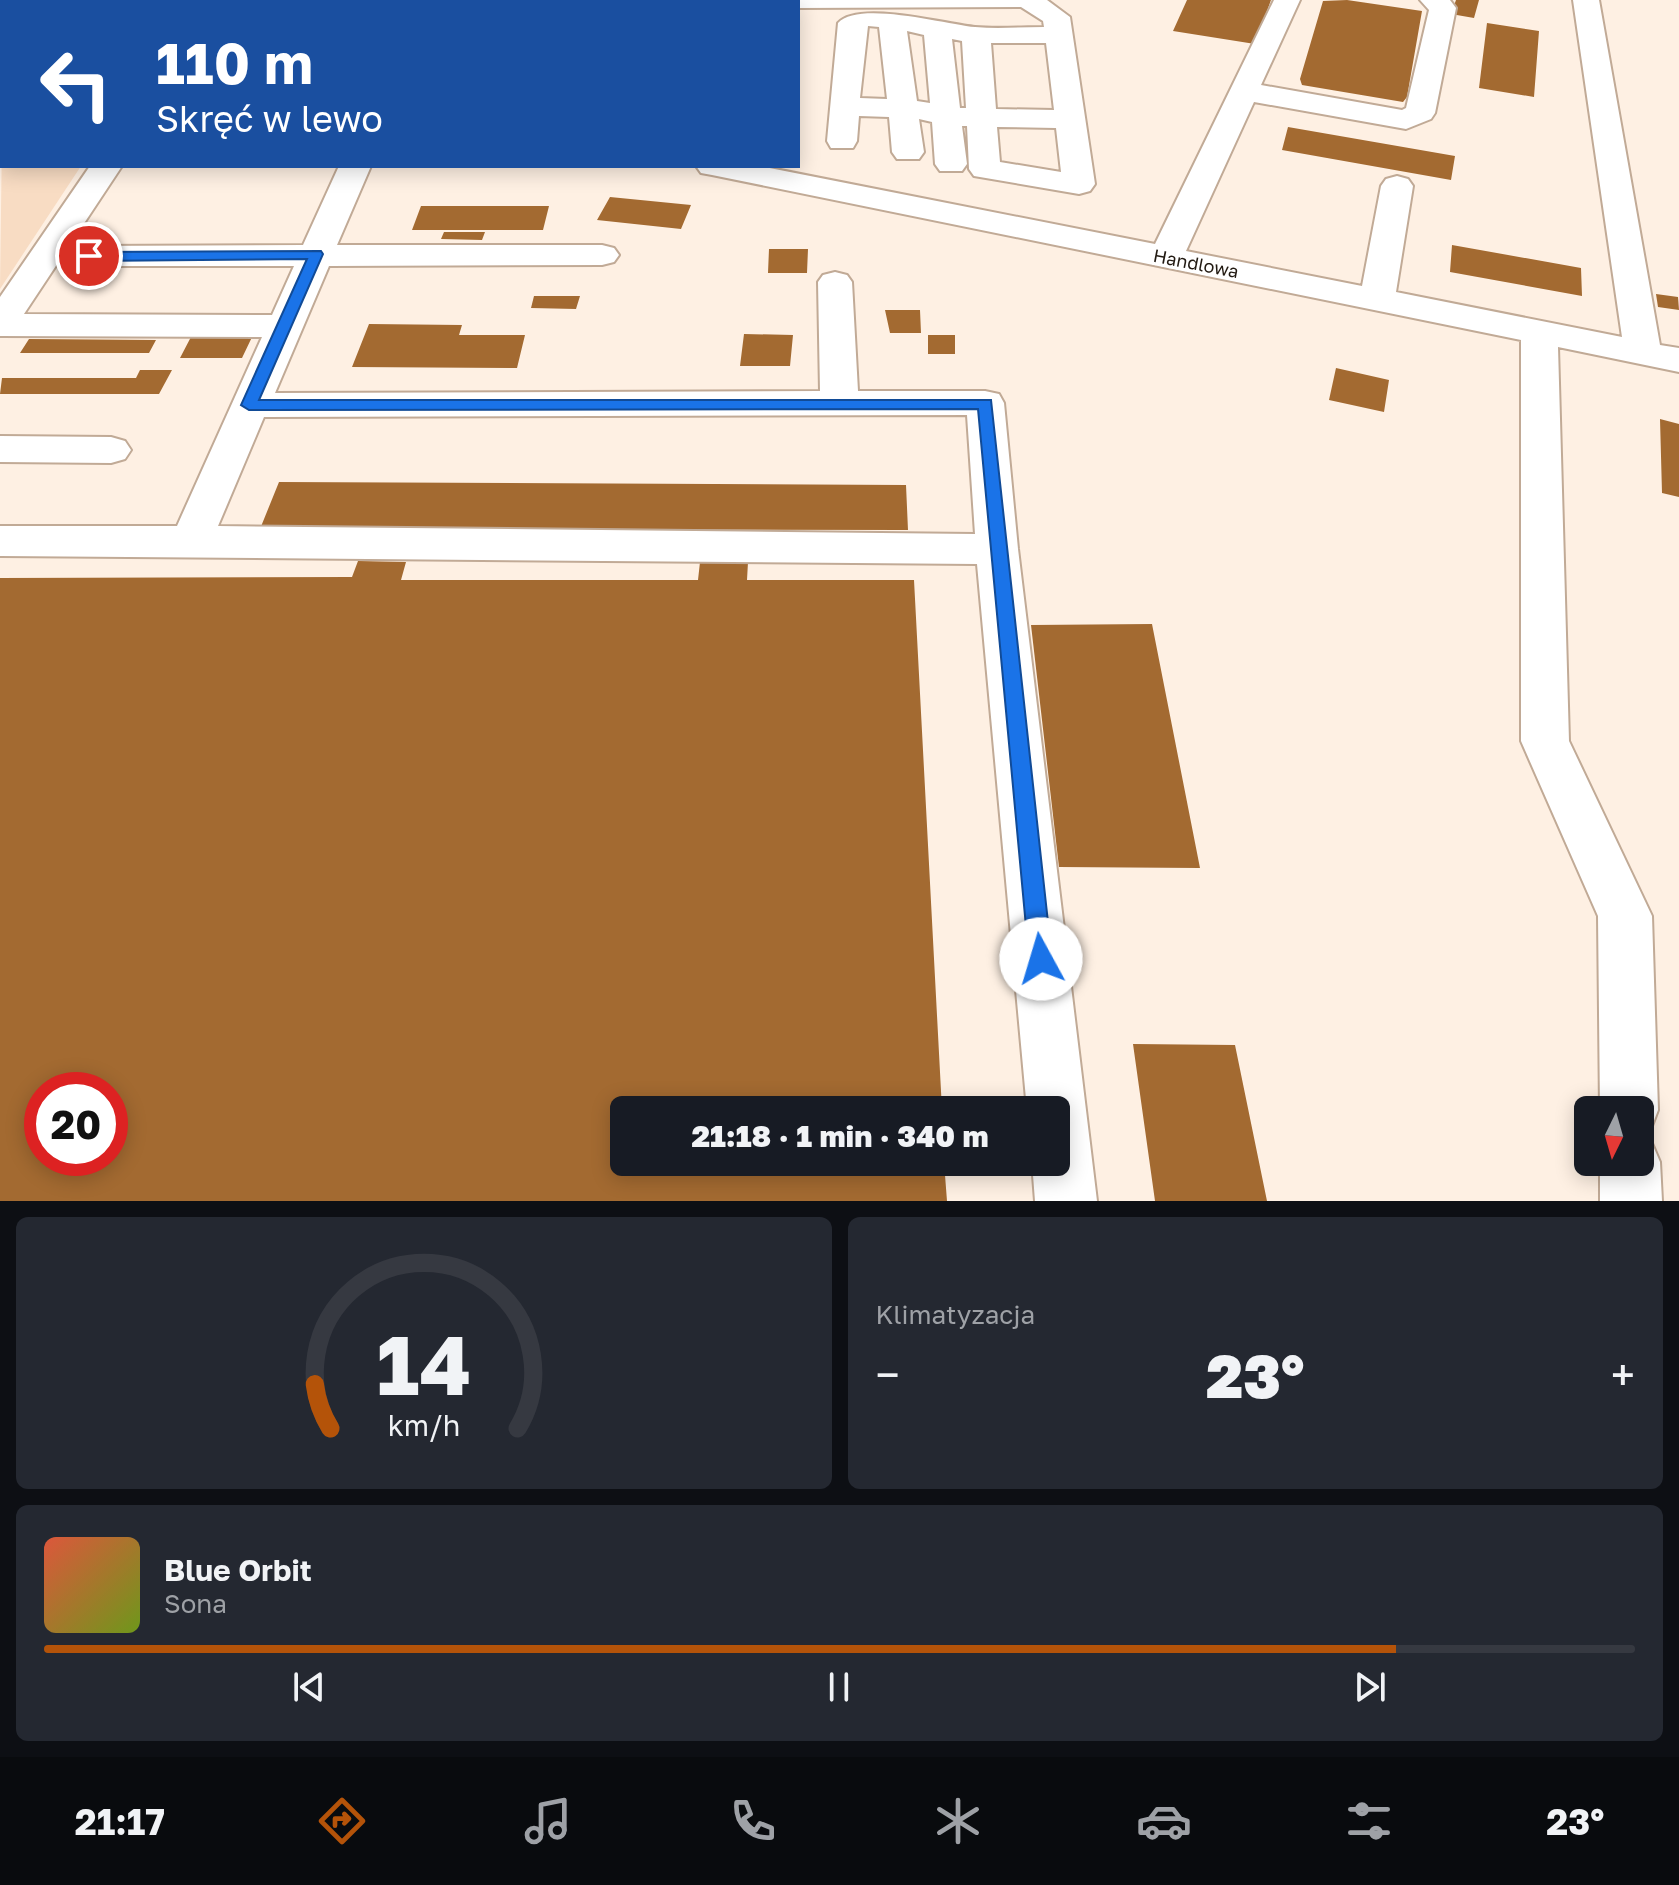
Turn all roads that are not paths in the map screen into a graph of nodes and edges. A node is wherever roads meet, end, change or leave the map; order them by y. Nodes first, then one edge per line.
1 (1016, 0) edge
2 (1028, 0) edge
3 (1287, 0) edge
4 (1433, 0) edge
5 (1586, 0) edge
6 (800, 1) edge
7 (834, 1) edge
8 (892, 20) junction
9 (937, 29) junction
10 (976, 35) junction
11 (1058, 35) junction
12 (1244, 91) junction
13 (847, 106) junction
14 (903, 108) junction
15 (946, 117) junction
16 (982, 132) junction
17 (842, 141) dead end
18 (908, 152) dead end
19 (951, 164) dead end
20 (105, 168) edge
21 (354, 168) edge
22 (722, 168) edge
23 (1397, 186) dead end
24 (316, 254) junction
25 (602, 255) dead end
26 (89, 256) dead end
27 (1166, 257) junction
28 (835, 282) dead end
29 (1377, 300) junction
30 (0, 324) edge
31 (284, 326) junction
32 (1539, 332) junction
33 (1643, 353) junction
34 (1679, 360) edge
35 (839, 403) junction
36 (249, 405) junction
37 (0, 449) edge
38 (111, 450) dead end
39 (0, 541) edge
40 (191, 541) junction
41 (997, 549) junction
42 (1629, 1096) edge
43 (1630, 1176) edge
44 (1066, 1201) edge
45 (1631, 1201) edge

1 - 7 street
2 - 11 street
3 - 12 street
4 - 12 street
5 - 33 street
6 - 7 street
8 - 9 street
8 - 13 street
8 - 14 street
9 - 10 street
9 - 15 street
10 - 11 street
10 - 16 street
11 - 16 street
12 - 27 street
13 - 14 street
13 - 17 street
14 - 15 street
14 - 18 street
15 - 16 street
15 - 19 street
20 - 30 street
21 - 24 street
22 - 27 street, Handlowa
23 - 29 street
24 - 25 street
24 - 26 street
24 - 31 street
27 - 29 street, Handlowa
28 - 35 street
29 - 32 street, Handlowa
30 - 31 street
31 - 36 street
32 - 33 street, Handlowa
32 - 42 street
33 - 34 street, Handlowa
35 - 36 street
35 - 41 street
36 - 40 street
37 - 38 street
39 - 40 street
40 - 41 street
41 - 44 street
43 - 45 street

